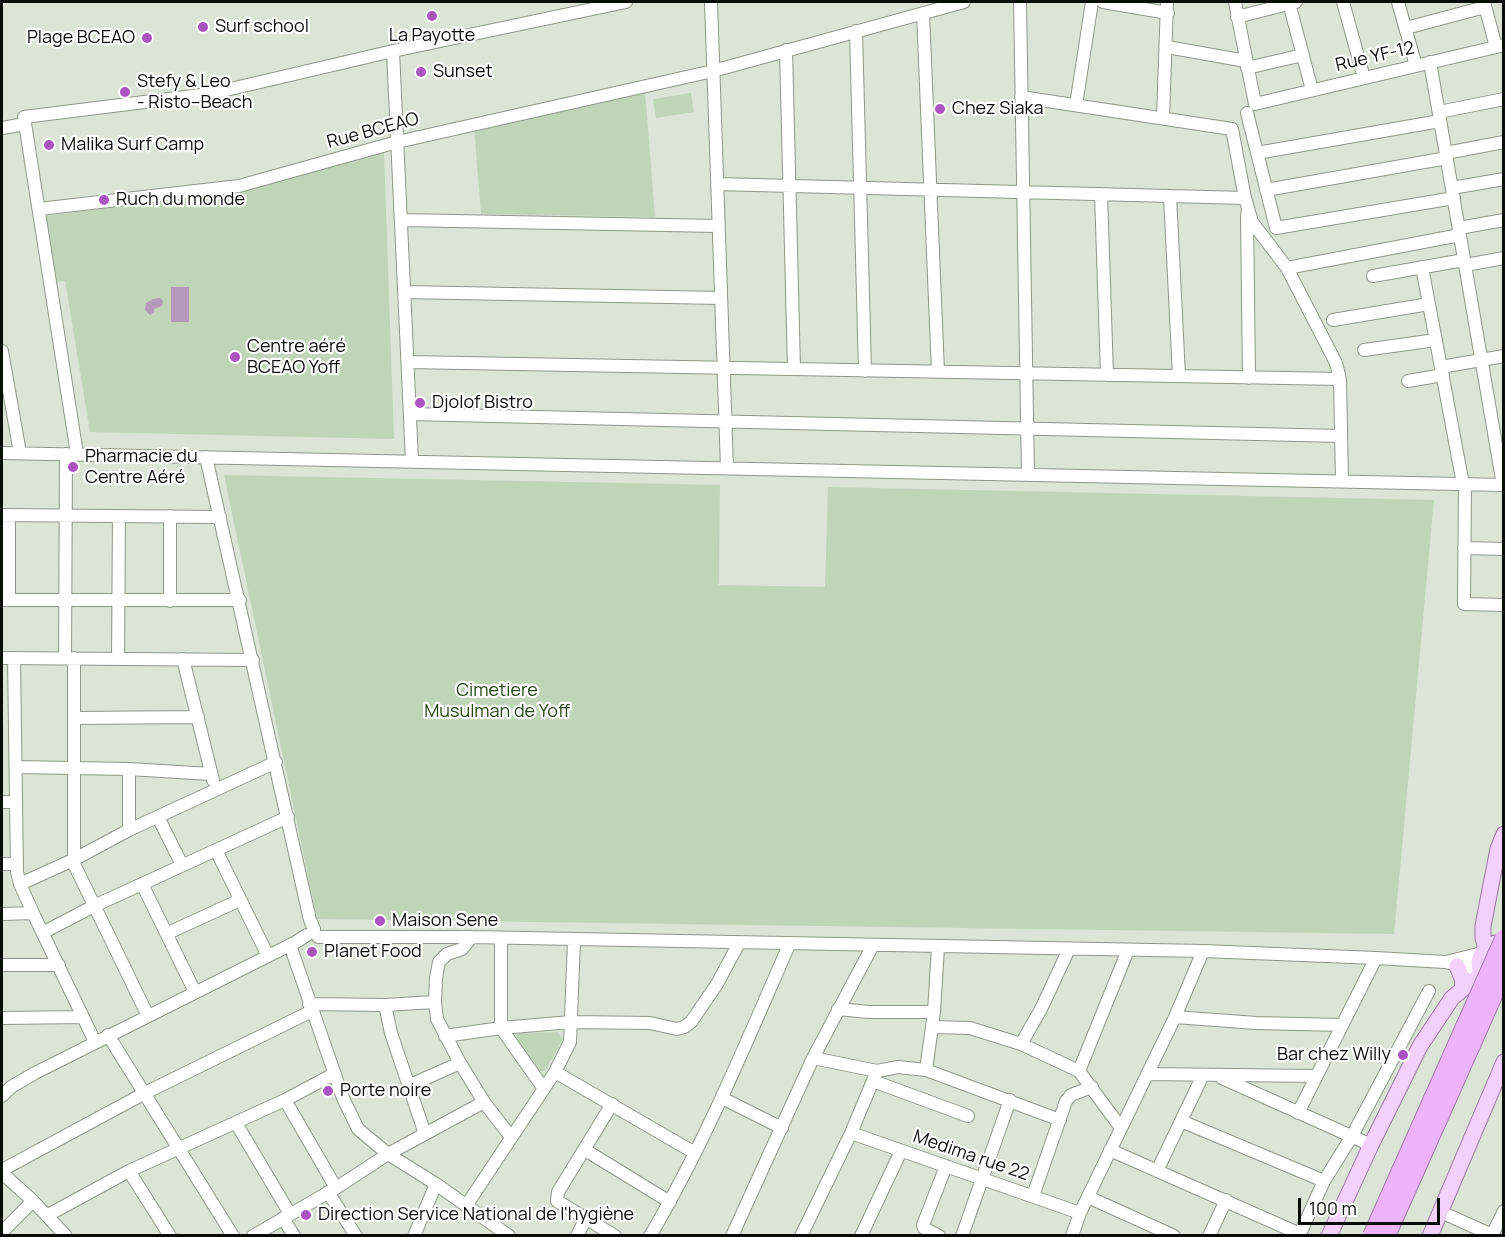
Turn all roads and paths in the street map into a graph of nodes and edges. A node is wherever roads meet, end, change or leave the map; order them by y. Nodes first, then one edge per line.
1 (626, 2) edge
2 (711, 2) edge
3 (964, 2) edge
4 (1020, 2) edge
5 (1092, 2) edge
6 (1103, 2) edge
7 (1235, 2) edge
8 (1293, 2) edge
9 (1343, 2) edge
10 (1398, 2) edge
11 (1485, 4) edge
12 (1168, 7) edge
13 (923, 13) junction
14 (1237, 18) junction
15 (1406, 28) junction
16 (856, 32) junction
17 (1500, 46) edge
18 (1167, 47) junction
19 (393, 51) junction
20 (786, 51) junction
21 (1303, 55) junction
22 (1430, 62) junction
23 (1246, 64) junction
24 (1416, 66) junction
25 (713, 71) junction
26 (1364, 78) junction
27 (1312, 90) junction
28 (1022, 97) junction
29 (1503, 99) edge
30 (1076, 105) junction
31 (1251, 108) junction
32 (1439, 116) junction
33 (1163, 118) junction
34 (25, 124) junction
35 (2, 128) edge
36 (1232, 129) junction
37 (397, 142) junction
38 (1503, 142) edge
39 (1257, 153) junction
40 (1446, 155) junction
41 (1503, 179) edge
42 (717, 184) junction
43 (789, 186) junction
44 (860, 188) junction
45 (931, 189) junction
46 (1266, 190) junction
47 (1023, 192) junction
48 (1453, 193) junction
49 (1101, 194) junction
50 (1170, 196) junction
51 (1246, 201) junction
52 (39, 209) junction
53 (401, 220) junction
54 (1503, 220) edge
55 (718, 226) junction
56 (1459, 231) junction
57 (1503, 258) edge
58 (1465, 263) junction
59 (1422, 267) junction
60 (1287, 268) junction
61 (1373, 276) dead end
62 (404, 292) junction
63 (721, 298) junction
64 (1429, 304) junction
65 (1333, 320) dead end
66 (1436, 340) junction
67 (1364, 350) dead end
68 (2, 351) edge
69 (1503, 356) edge
70 (1481, 360) junction
71 (408, 362) junction
72 (723, 368) junction
73 (794, 369) junction
74 (865, 370) junction
75 (1442, 371) junction
76 (938, 372) junction
77 (1026, 374) junction
78 (1107, 375) junction
79 (1179, 376) junction
80 (1249, 378) junction
81 (1340, 379) junction
82 (1408, 381) dead end
83 (5, 386) edge
84 (410, 414) junction
85 (725, 421) junction
86 (1027, 428) junction
87 (1498, 428) edge
88 (1341, 436) junction
89 (2, 453) edge
90 (20, 453) junction
91 (72, 454) junction
92 (206, 457) junction
93 (412, 461) junction
94 (727, 468) junction
95 (1028, 474) junction
96 (1342, 481) junction
97 (1464, 484) junction
98 (1503, 484) edge
99 (5, 515) edge
100 (66, 516) junction
101 (119, 516) junction
102 (170, 516) junction
103 (220, 517) junction
104 (1464, 548) junction
105 (1503, 549) edge
106 (5, 600) edge
107 (240, 600) junction
108 (66, 601) junction
109 (119, 601) junction
110 (170, 601) junction
111 (1503, 605) edge
112 (8, 658) edge
113 (70, 658) junction
114 (118, 659) junction
115 (183, 659) junction
116 (253, 660) junction
117 (198, 717) junction
118 (75, 718) junction
119 (2, 746) edge
120 (16, 746) junction
121 (276, 762) junction
122 (16, 767) junction
123 (75, 769) junction
124 (129, 769) junction
125 (211, 774) junction
126 (216, 789) junction
127 (2, 802) edge
128 (16, 802) junction
129 (288, 816) junction
130 (158, 817) junction
131 (129, 830) junction
132 (1503, 834) edge
133 (216, 850) junction
134 (74, 860) junction
135 (2, 864) edge
136 (17, 864) junction
137 (182, 865) junction
138 (20, 884) junction
139 (142, 884) junction
140 (240, 900) junction
141 (94, 906) junction
142 (33, 913) junction
143 (2, 914) edge
144 (44, 932) junction
145 (168, 933) junction
146 (308, 934) junction
147 (472, 937) junction
148 (501, 938) junction
149 (574, 940) junction
150 (739, 943) junction
151 (789, 945) junction
152 (873, 945) junction
153 (1494, 945) edge
154 (938, 947) junction
155 (1069, 949) junction
156 (1128, 950) junction
157 (1203, 951) junction
158 (268, 956) junction
159 (1376, 958) junction
160 (1451, 964) junction
161 (59, 965) junction
162 (2, 966) edge
163 (1494, 981) edge
164 (1463, 987) junction
165 (1429, 991) dead end
166 (195, 992) junction
167 (1452, 998) junction
168 (435, 1002) junction
169 (385, 1005) junction
170 (311, 1008) junction
171 (838, 1009) junction
172 (934, 1012) junction
173 (148, 1016) junction
174 (83, 1017) junction
175 (1175, 1017) junction
176 (2, 1018) edge
177 (571, 1022) junction
178 (1342, 1024) junction
179 (932, 1027) junction
180 (501, 1028) junction
181 (108, 1035) junction
182 (445, 1036) junction
183 (95, 1042) junction
184 (1022, 1044) junction
185 (813, 1058) junction
186 (1503, 1062) edge
187 (460, 1063) junction
188 (926, 1070) junction
189 (1079, 1071) junction
190 (555, 1072) junction
191 (334, 1074) junction
192 (1147, 1074) junction
193 (1203, 1075) junction
194 (875, 1076) junction
195 (1218, 1076) junction
196 (1316, 1076) junction
197 (408, 1086) junction
198 (1092, 1088) junction
199 (544, 1089) junction
200 (145, 1093) junction
201 (2, 1096) edge
202 (722, 1098) junction
203 (285, 1100) junction
204 (1010, 1100) junction
205 (484, 1102) junction
206 (612, 1104) junction
207 (1298, 1113) junction
208 (968, 1116) dead end
209 (1060, 1120) junction
210 (1181, 1121) junction
211 (236, 1123) junction
212 (782, 1128) junction
213 (1121, 1128) junction
214 (851, 1133) junction
215 (425, 1134) junction
216 (1352, 1136) junction
217 (511, 1137) junction
218 (1371, 1144) junction
219 (180, 1148) junction
220 (585, 1150) junction
221 (1110, 1150) junction
222 (901, 1151) junction
223 (695, 1153) junction
224 (388, 1154) junction
225 (946, 1166) junction
226 (129, 1171) junction
227 (1158, 1171) junction
228 (2, 1172) edge
229 (982, 1178) junction
230 (1324, 1181) junction
231 (436, 1185) junction
232 (332, 1190) junction
233 (1033, 1196) junction
234 (1088, 1197) junction
235 (1226, 1200) junction
236 (33, 1201) junction
237 (670, 1202) junction
238 (466, 1206) junction
239 (1503, 1211) edge
240 (1441, 1212) junction
241 (1080, 1213) junction
242 (48, 1215) junction
243 (287, 1216) junction
244 (586, 1218) junction
245 (1470, 1231) edge
246 (2, 1232) edge
247 (1299, 1235) edge
248 (1493, 1235) edge
249 (66, 1236) edge
250 (170, 1236) edge
251 (233, 1236) edge
252 (253, 1236) edge
253 (294, 1236) edge
254 (356, 1236) edge
255 (414, 1236) edge
256 (509, 1236) edge
257 (577, 1236) edge
258 (615, 1236) edge
259 (650, 1236) edge
260 (732, 1236) edge
261 (801, 1236) edge
262 (861, 1236) edge
263 (939, 1236) edge
264 (962, 1236) edge
265 (1072, 1236) edge
266 (1174, 1236) edge
267 (1209, 1236) edge
268 (1329, 1236) edge
269 (1372, 1236) edge
270 (1386, 1236) edge
271 (1430, 1236) edge

1 - 19 street
2 - 25 street
3 - 13 street, Rue BCEAO
4 - 28 street
5 - 30 street
6 - 12 street
7 - 14 street
8 - 14 street
8 - 21 street
9 - 26 street
10 - 15 street
11 - 15 street
11 - 17 street
12 - 18 street
13 - 16 street, Rue BCEAO
13 - 45 street
14 - 23 street
15 - 24 street
16 - 20 street, Rue BCEAO
16 - 44 street
17 - 22 street, Rue YF-12
18 - 23 street
18 - 33 street
19 - 34 street
19 - 37 street
20 - 25 street, Rue BCEAO
20 - 43 street
21 - 23 street
21 - 27 street
22 - 24 street, Rue YF-12
22 - 32 street
23 - 31 street
24 - 26 street, Rue YF-12
25 - 37 street, Rue BCEAO
25 - 42 street
26 - 27 street, Rue YF-12
27 - 31 street, Rue YF-12
28 - 30 street
28 - 47 street
29 - 32 street
30 - 33 street
31 - 36 street
31 - 39 street
32 - 39 street
32 - 40 street
33 - 36 street
34 - 35 street
34 - 52 street
36 - 51 street
37 - 52 street, Rue BCEAO
37 - 53 street
38 - 40 street
39 - 46 street
40 - 46 street
40 - 48 street
41 - 48 street
42 - 43 street
42 - 55 street
43 - 44 street
43 - 73 street
44 - 45 street
44 - 74 street
45 - 47 street
45 - 76 street
46 - 48 street
47 - 49 street
47 - 77 street
48 - 56 street
49 - 50 street
49 - 78 street
50 - 51 street
50 - 79 street
51 - 60 street
51 - 80 street
52 - 91 street
53 - 55 street
53 - 62 street
54 - 56 street
55 - 63 street
56 - 58 street
56 - 60 street
57 - 58 street
58 - 59 street
58 - 70 street
59 - 61 street
59 - 64 street
60 - 81 street
62 - 63 street
62 - 71 street
63 - 72 street
64 - 65 street
64 - 66 street
66 - 67 street
66 - 75 street
68 - 83 street
69 - 70 street
70 - 75 street
70 - 87 street
71 - 72 street
71 - 84 street
72 - 73 street
72 - 85 street
73 - 74 street
74 - 76 street
75 - 82 street
75 - 97 street
76 - 77 street
77 - 78 street
77 - 86 street
78 - 79 street
79 - 80 street
80 - 81 street
81 - 88 street
83 - 90 street
84 - 85 street
84 - 93 street
85 - 86 street
85 - 94 street
86 - 88 street
86 - 95 street
87 - 98 street
88 - 96 street
89 - 90 street
90 - 91 street
91 - 92 street
91 - 100 street
92 - 93 street
92 - 103 street
93 - 94 street
94 - 95 street
95 - 96 street
96 - 97 street
97 - 98 street
97 - 104 street
99 - 100 street
99 - 106 street
100 - 101 street
100 - 108 street
101 - 102 street
101 - 109 street
102 - 103 street
102 - 110 street
103 - 107 street
104 - 105 street
104 - 111 street
106 - 108 street
107 - 110 street
107 - 116 street
108 - 109 street
108 - 113 street
109 - 110 street
109 - 114 street
112 - 113 street
112 - 120 street
113 - 114 street
113 - 118 street
114 - 115 street
115 - 116 street
115 - 117 street
116 - 121 street
117 - 118 street
117 - 125 street
118 - 123 street
119 - 120 street
120 - 122 street
121 - 126 street
121 - 129 street
122 - 123 street
122 - 128 street
123 - 124 street
123 - 134 street
124 - 125 street
124 - 131 street
125 - 126 street
126 - 130 street
127 - 128 street
128 - 136 street
129 - 133 street
129 - 146 street
130 - 131 street
130 - 137 street
131 - 134 street
132 - 153 main road
133 - 137 street
133 - 140 street
134 - 138 street
134 - 141 street
135 - 136 street
136 - 138 street
137 - 139 street
138 - 142 street
139 - 141 street
139 - 145 street
140 - 145 street
140 - 158 street
141 - 144 street
141 - 173 street
142 - 143 street
142 - 144 street
144 - 161 street
145 - 166 street
146 - 147 street
146 - 158 street
146 - 170 street
147 - 148 street
147 - 168 street
148 - 149 street
148 - 180 street
149 - 150 street
149 - 177 street
150 - 151 street
150 - 177 street
151 - 152 street
151 - 202 street
152 - 154 street
152 - 171 street
153 - 160 street
153 - 163 main road
153 - 269 highway, bridge
154 - 155 street
154 - 172 street
155 - 156 street
155 - 184 street
156 - 157 street
156 - 189 street
157 - 159 street
157 - 175 street
158 - 166 street
159 - 160 street
159 - 178 street
160 - 163 street
160 - 164 main road
161 - 162 street
161 - 174 street
163 - 164 main road
163 - 167 main road
163 - 270 highway, bridge
164 - 167 main road
165 - 216 street
166 - 173 street
167 - 218 main road
168 - 169 street
168 - 182 street
169 - 170 street
169 - 197 street
170 - 191 street
170 - 200 street
171 - 172 street
171 - 185 street
172 - 179 street
173 - 181 street
174 - 176 street
174 - 183 street
175 - 178 street
175 - 192 street
177 - 180 street
177 - 190 street
178 - 196 street
179 - 184 street
179 - 188 street
180 - 182 street
180 - 199 street
181 - 183 street
181 - 200 street
182 - 187 street
183 - 201 street
184 - 189 street
185 - 194 street
185 - 212 street
186 - 240 main road
187 - 197 street
187 - 205 street
188 - 194 street
188 - 204 street
189 - 198 street
190 - 199 street
190 - 206 street
191 - 203 street
191 - 224 street
192 - 193 street
192 - 213 street
193 - 195 street
193 - 210 street
194 - 208 street
194 - 214 street
195 - 196 street
195 - 207 street
196 - 207 street
197 - 215 street
198 - 209 street
198 - 213 street
199 - 217 street
200 - 219 street
200 - 228 street
202 - 212 street
202 - 223 street
203 - 211 street
203 - 232 street
204 - 209 street
204 - 229 street
205 - 215 street
205 - 217 street
206 - 220 street
206 - 223 street
207 - 216 street
209 - 233 street
210 - 227 street
210 - 230 street
211 - 219 street
211 - 243 street
212 - 260 street
213 - 221 street
214 - 222 street, Medima rue 22
214 - 261 street
215 - 224 street
216 - 218 street
216 - 230 street
217 - 238 street
218 - 268 main road
219 - 226 street
219 - 251 street
220 - 237 street
220 - 244 street
221 - 227 street
221 - 234 street
222 - 225 street, Medima rue 22
222 - 262 street
223 - 237 street
224 - 231 street
224 - 232 street
225 - 229 street, Medima rue 22
225 - 263 street
226 - 242 street
226 - 250 street
227 - 235 street
228 - 236 street
229 - 233 street, Medima rue 22
229 - 264 street
230 - 247 street
231 - 238 street
231 - 255 street
232 - 243 street
232 - 254 street
233 - 241 street, Medima rue 22
234 - 241 street
234 - 266 street
235 - 247 street
235 - 267 street
236 - 242 street
236 - 246 street
237 - 259 street
238 - 256 street
239 - 248 street
240 - 245 street
240 - 271 main road
241 - 265 street
242 - 249 street
243 - 252 street
243 - 253 street
244 - 257 street
244 - 258 street
245 - 248 street

